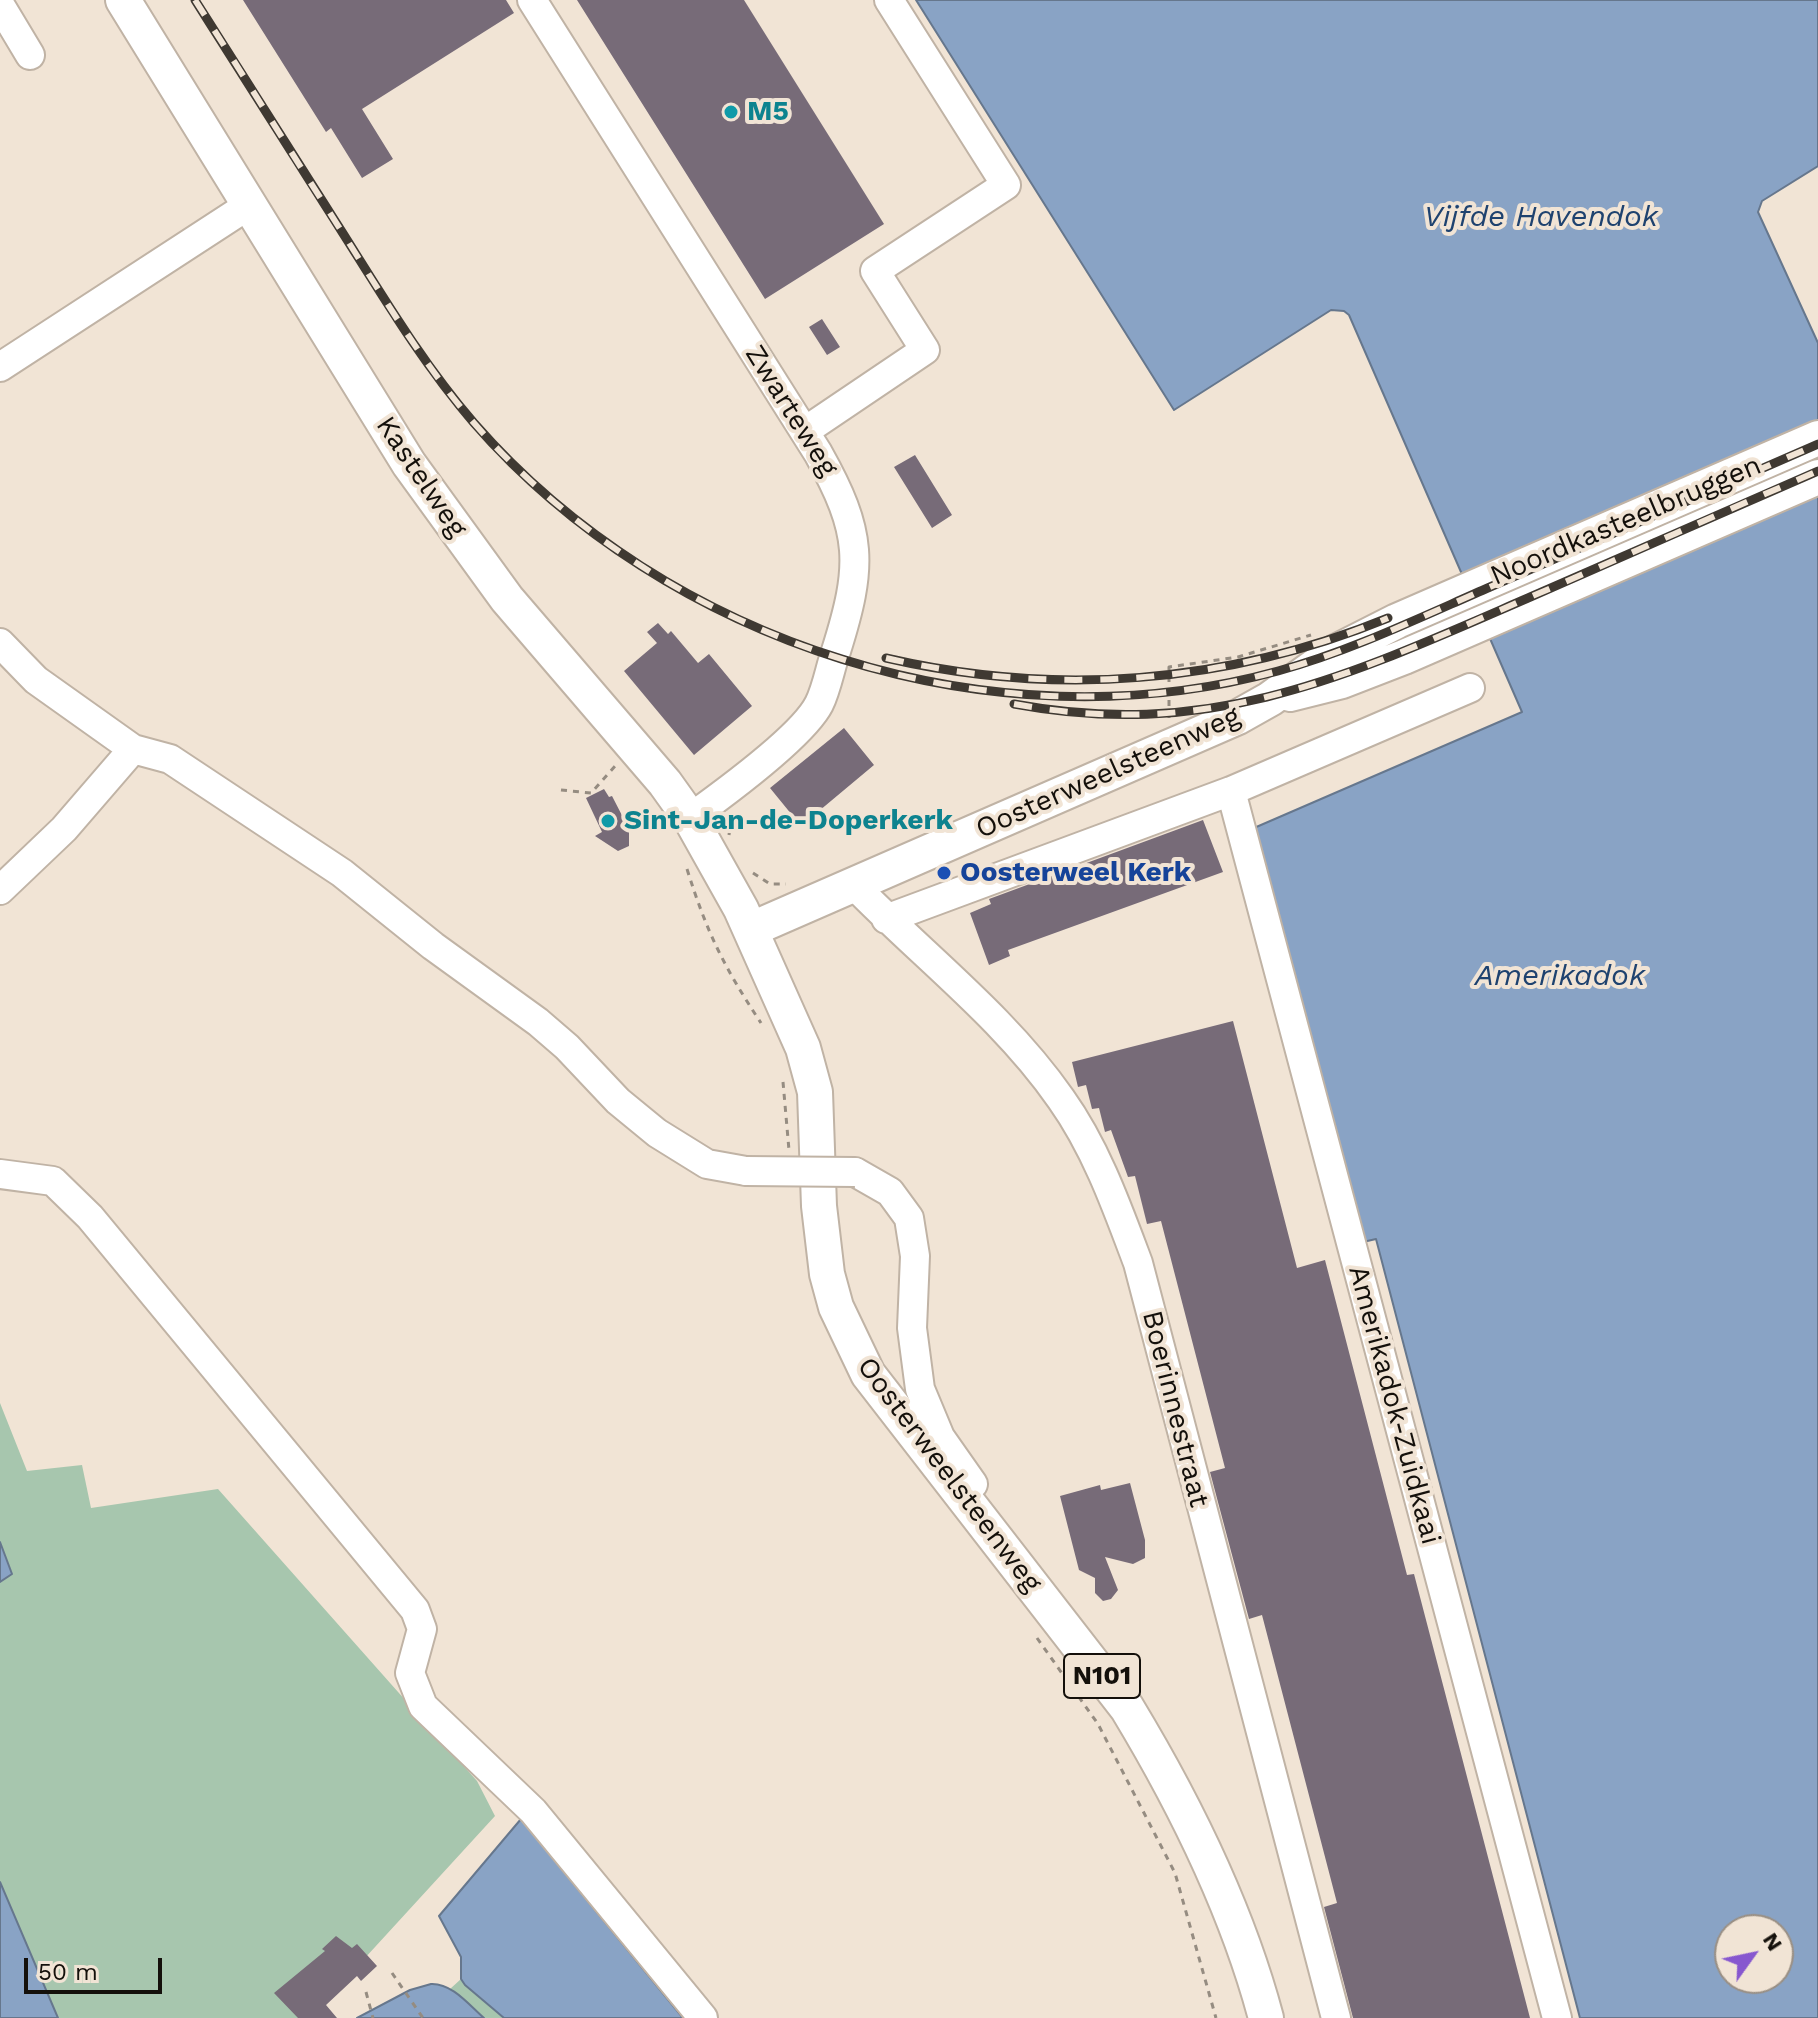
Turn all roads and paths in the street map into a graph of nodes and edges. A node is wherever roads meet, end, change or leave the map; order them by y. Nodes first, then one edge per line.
1 (123, 0) edge
2 (532, 0) edge
3 (889, 0) edge
4 (0, 5) edge
5 (30, 55) dead end
6 (249, 205) junction
7 (0, 367) edge
8 (805, 431) junction
9 (1818, 438) edge
10 (1818, 477) edge
11 (1433, 605) joint
12 (1316, 633) dead end
13 (1448, 639) joint
14 (0, 643) edge
15 (1470, 688) dead end
16 (1270, 699) junction
17 (1169, 723) dead end
18 (133, 749) junction
19 (616, 765) dead end
20 (561, 790) dead end
21 (1231, 791) junction
22 (690, 818) junction
23 (731, 818) dead end
24 (728, 839) dead end
25 (743, 868) dead end
26 (794, 885) dead end
27 (854, 885) junction
28 (0, 890) edge
29 (886, 919) junction
30 (752, 929) junction
31 (0, 1174) edge
32 (1232, 1918) junction
33 (392, 1973) dead end
34 (366, 1992) dead end
35 (373, 2018) edge
36 (423, 2018) edge
37 (703, 2018) edge
38 (1266, 2018) edge
39 (1336, 2018) edge
40 (1557, 2018) edge

1 - 6 main road, Kastelweg
2 - 8 street, Zwarteweg
3 - 8 street
4 - 5 street
6 - 7 street
6 - 22 main road, Kastelweg
8 - 22 street, Zwarteweg
9 - 11 main road, Noordkasteelbruggen
10 - 13 main road, Noordkasteelbruggen
11 - 16 main road, Oosterweelsteenweg
12 - 17 path
13 - 16 main road, Oosterweelsteenweg
14 - 18 street
15 - 21 street
16 - 27 main road, Oosterweelsteenweg
18 - 28 street
18 - 32 street, bridge
19 - 20 path
21 - 29 street
21 - 40 street, Amerikadok-Zuidkaai
22 - 30 main road, Kastelweg
23 - 24 path
25 - 26 path
27 - 29 street, Boerinnestraat
27 - 30 main road, Oosterweelsteenweg
29 - 39 street, Boerinnestraat
30 - 32 main road, Oosterweelsteenweg / N101
31 - 37 street
32 - 38 main road, Oosterweelsteenweg / N101
33 - 36 path
34 - 35 path

